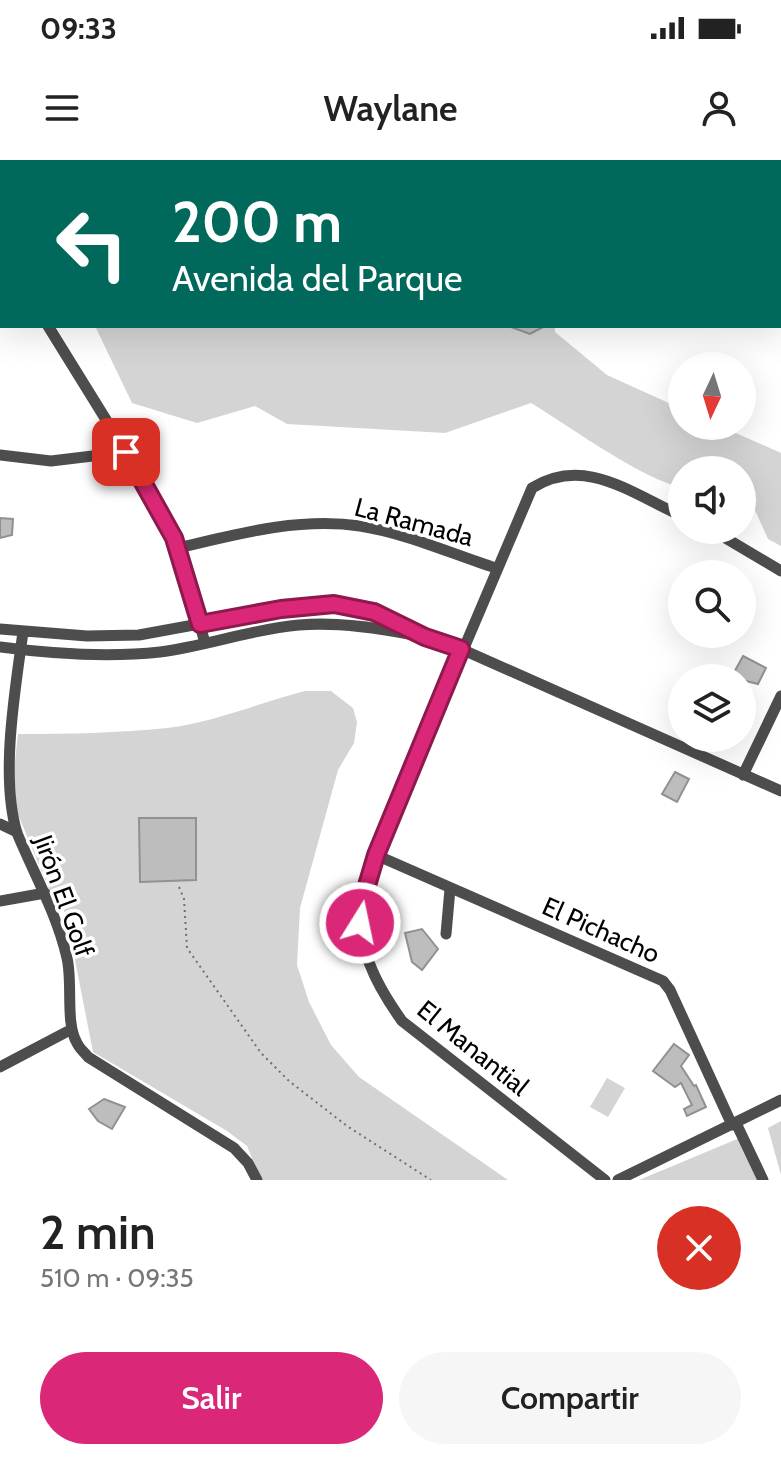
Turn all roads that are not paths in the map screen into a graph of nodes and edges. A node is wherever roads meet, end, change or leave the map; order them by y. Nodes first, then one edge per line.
1 (49, 328) edge
2 (126, 452) junction
3 (0, 455) edge
4 (668, 509) edge
5 (736, 544) edge
6 (178, 548) junction
7 (496, 568) junction
8 (781, 571) edge
9 (200, 624) junction
10 (0, 629) edge
11 (23, 632) junction
12 (425, 637) junction
13 (205, 643) junction
14 (0, 647) edge
15 (20, 649) junction
16 (461, 649) junction
17 (781, 696) edge
18 (743, 775) junction
19 (781, 791) edge
20 (4, 797) edge
21 (0, 824) edge
22 (17, 832) junction
23 (376, 855) junction
24 (450, 889) junction
25 (45, 893) junction
26 (0, 901) edge
27 (446, 934) dead end
28 (72, 1029) junction
29 (0, 1067) edge
30 (781, 1100) edge
31 (734, 1124) junction
32 (257, 1180) edge
33 (605, 1180) edge
34 (618, 1180) edge
35 (763, 1180) edge

1 - 2 street
2 - 3 street
2 - 6 street
4 - 7 street, El Manantial
5 - 8 street
6 - 7 street, La Ramada
6 - 9 street
7 - 16 street, El Manantial
9 - 11 street
9 - 12 street
9 - 13 street
10 - 11 street
11 - 15 street, Jirón El Golf
12 - 13 street
12 - 16 street
13 - 15 street
14 - 15 street
15 - 20 street, Jirón El Golf
16 - 18 street
16 - 23 street, El Manantial
17 - 18 street
18 - 19 street
20 - 22 street, Jirón El Golf
21 - 22 street
22 - 25 street, Jirón El Golf
23 - 24 street, El Pichacho
23 - 33 street, El Manantial
24 - 27 street
24 - 31 street, El Pichacho
25 - 26 street
25 - 28 street, Jirón El Golf
28 - 29 street
28 - 32 street
30 - 31 street
31 - 34 street
31 - 35 street, El Pichacho

